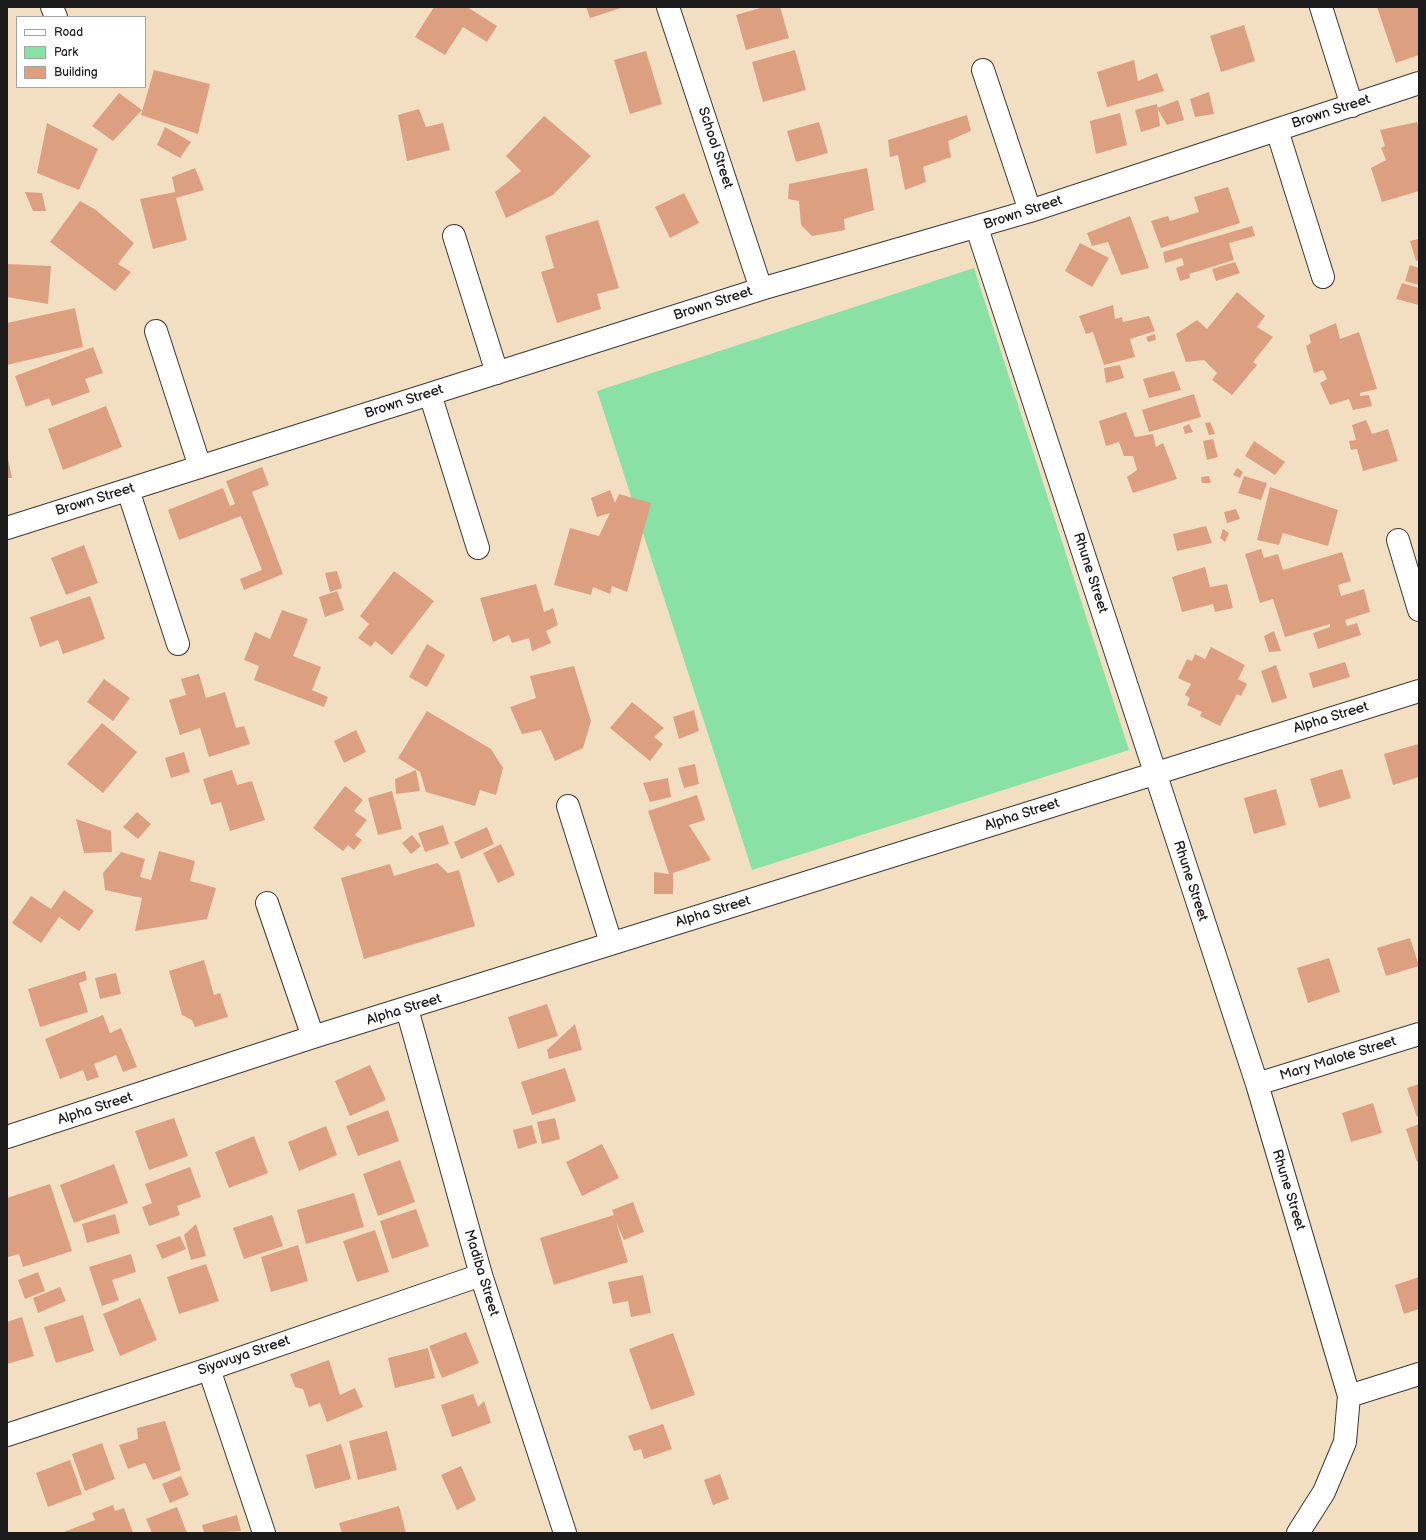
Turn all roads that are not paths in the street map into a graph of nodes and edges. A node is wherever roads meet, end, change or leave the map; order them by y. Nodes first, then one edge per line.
1 (668, 7) edge
2 (1321, 7) edge
3 (983, 70) dead end
4 (1419, 83) edge
5 (1352, 106) junction
6 (1277, 130) junction
7 (1030, 211) junction
8 (977, 228) junction
9 (454, 236) dead end
10 (1323, 277) dead end
11 (761, 289) junction
12 (156, 331) dead end
13 (497, 373) junction
14 (430, 394) junction
15 (200, 467) junction
16 (128, 490) junction
17 (7, 528) edge
18 (1398, 540) dead end
19 (478, 548) dead end
20 (1419, 610) edge
21 (178, 644) dead end
22 (1419, 690) edge
23 (1155, 772) junction
24 (568, 806) dead end
25 (267, 903) dead end
26 (611, 943) junction
27 (407, 1009) junction
28 (1419, 1034) edge
29 (313, 1038) junction
30 (1257, 1084) junction
31 (7, 1137) edge
32 (481, 1275) junction
33 (209, 1369) junction
34 (1419, 1374) edge
35 (1349, 1396) junction
36 (7, 1435) edge
37 (264, 1533) edge
38 (565, 1533) edge
39 (1298, 1533) edge

1 - 11 street, School Street
2 - 5 street
3 - 7 street
4 - 5 street, Brown Street
5 - 6 street, Brown Street
6 - 7 street, Brown Street
6 - 10 street
7 - 8 street, Brown Street
8 - 11 street, Brown Street
8 - 23 street, Rhune Street
9 - 13 street
11 - 13 street, Brown Street
12 - 15 street
13 - 14 street, Brown Street
14 - 15 street, Brown Street
14 - 19 street
15 - 16 street, Brown Street
16 - 17 street, Brown Street
16 - 21 street
18 - 20 street
22 - 23 street, Alpha Street
23 - 26 street, Alpha Street
23 - 30 street, Rhune Street
24 - 26 street
25 - 29 street
26 - 27 street, Alpha Street
27 - 29 street, Alpha Street
27 - 32 street, Madiba Street
28 - 30 street, Mary Malote Street
29 - 31 street, Alpha Street
30 - 35 street, Rhune Street
32 - 33 street, Siyavuya Street
32 - 38 street, Madiba Street
33 - 36 street, Siyavuya Street
33 - 37 street
34 - 35 street
35 - 39 street, Rhune Street

